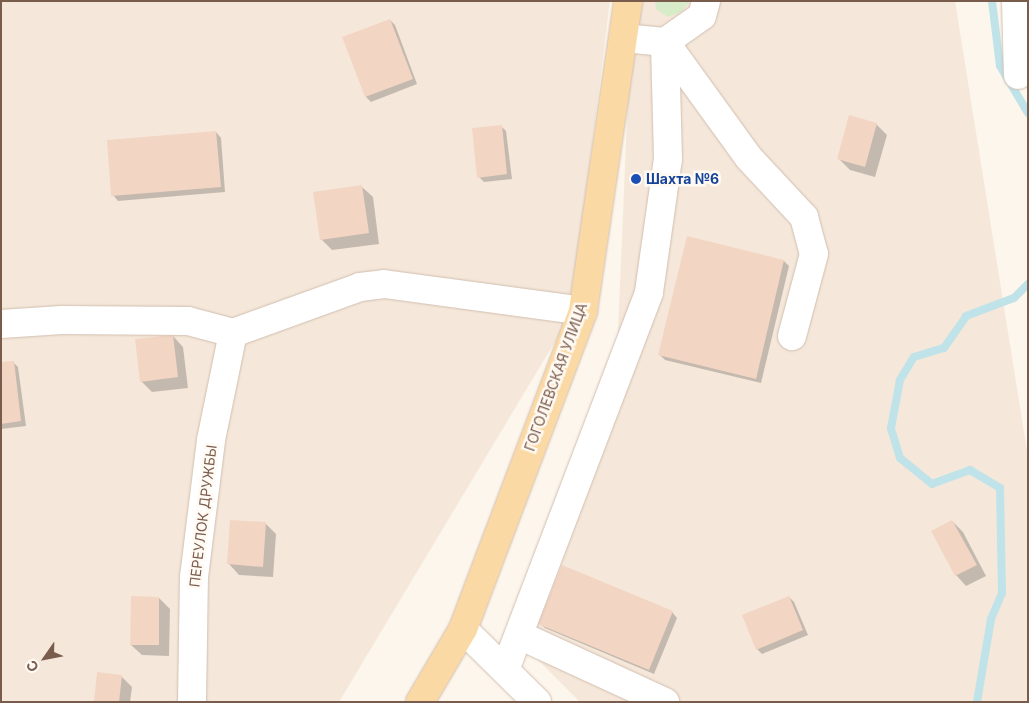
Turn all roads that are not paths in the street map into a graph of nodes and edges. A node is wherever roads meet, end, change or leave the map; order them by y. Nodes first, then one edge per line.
1 (628, 1) edge
2 (1016, 1) edge
3 (709, 6) edge
4 (623, 38) junction
5 (665, 42) junction
6 (1018, 75) dead end
7 (583, 311) junction
8 (1, 324) edge
9 (233, 333) junction
10 (792, 336) dead end
11 (463, 629) junction
12 (519, 634) junction
13 (505, 670) junction
14 (192, 702) edge
15 (420, 702) edge
16 (537, 702) edge
17 (665, 702) edge

1 - 4 main road, ГОГОЛЕВСКАЯ УЛИЦА
2 - 6 street
3 - 5 street
4 - 5 street
4 - 7 main road, ГОГОЛЕВСКАЯ УЛИЦА
5 - 10 street
5 - 12 street
7 - 9 street
7 - 11 main road, ГОГОЛЕВСКАЯ УЛИЦА
8 - 9 street
9 - 14 street, ПЕРЕУЛОК ДРУЖБЫ
11 - 13 street
11 - 15 main road, ГОГОЛЕВСКАЯ УЛИЦА
12 - 13 street
12 - 17 street
13 - 16 street

